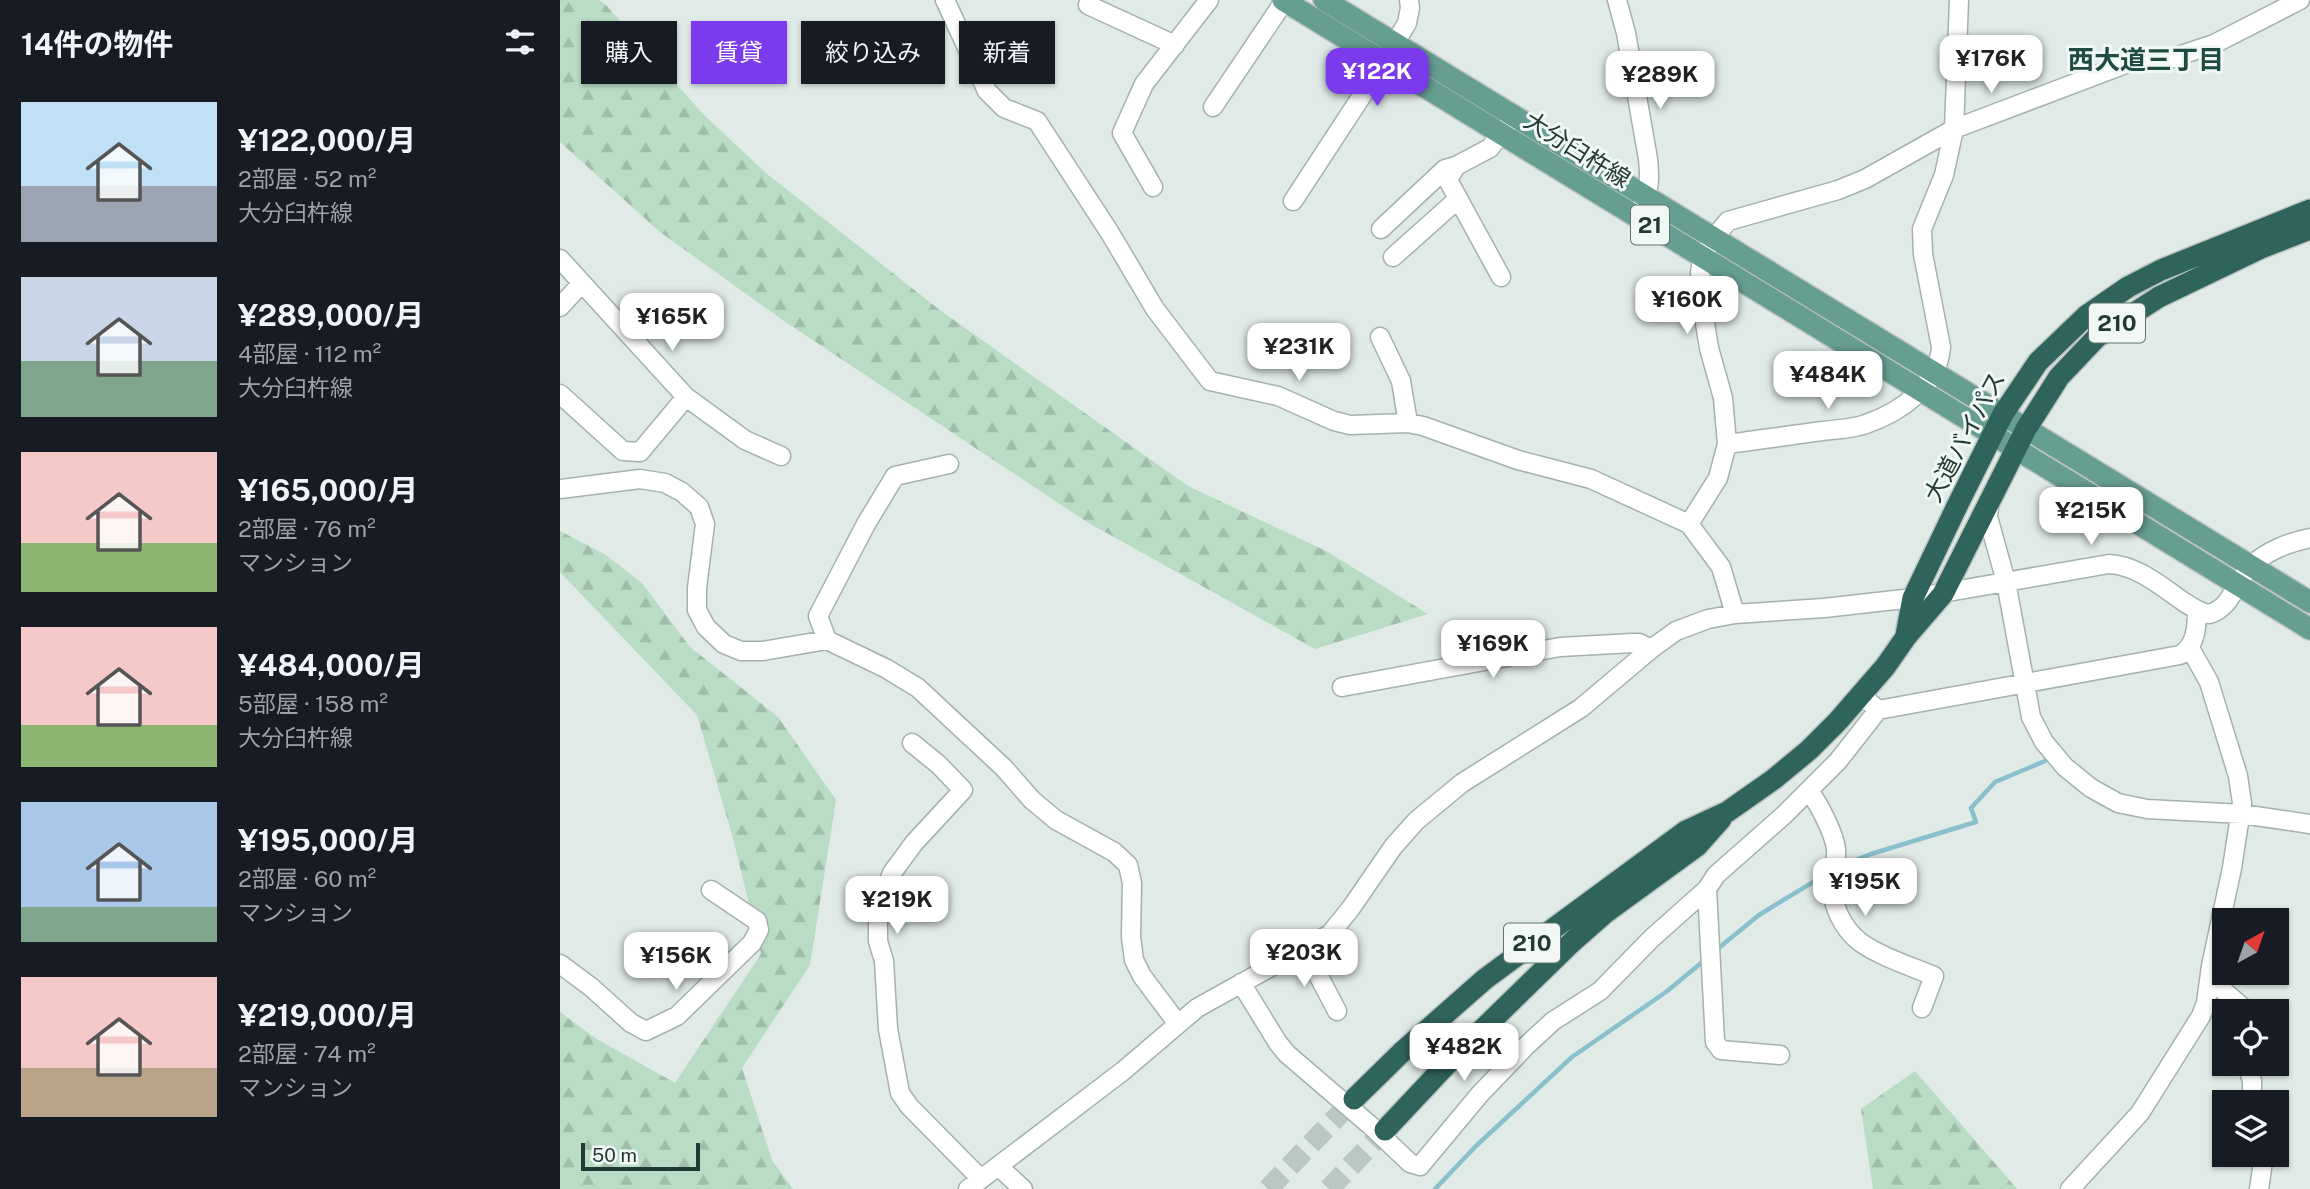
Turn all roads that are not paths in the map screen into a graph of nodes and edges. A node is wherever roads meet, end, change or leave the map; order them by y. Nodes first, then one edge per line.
1 (945, 0) edge
2 (1209, 0) edge
3 (1284, 0) edge
4 (1324, 0) edge
5 (1409, 0) edge
6 (1617, 0) edge
7 (1959, 0) edge
8 (2300, 0) edge
9 (1088, 5) dead end
10 (1395, 43) junction
11 (1175, 45) junction
12 (1384, 62) junction
13 (1213, 107) dead end
14 (1513, 116) junction
15 (1954, 130) junction
16 (1501, 134) junction
17 (1456, 166) junction
18 (1153, 187) dead end
19 (1646, 197) junction
20 (1458, 199) junction
21 (1293, 201) dead end
22 (2310, 210) edge
23 (1636, 217) junction
24 (1381, 229) dead end
25 (2310, 229) edge
26 (1714, 238) junction
27 (1393, 257) dead end
28 (1702, 257) junction
29 (560, 259) edge
30 (1501, 277) dead end
31 (582, 283) junction
32 (560, 307) edge
33 (1380, 337) dead end
34 (1933, 372) junction
35 (1921, 392) junction
36 (560, 394) edge
37 (686, 397) junction
38 (2003, 415) junction
39 (1408, 424) junction
40 (2026, 429) junction
41 (1992, 435) junction
42 (1727, 444) junction
43 (2017, 450) junction
44 (781, 456) dead end
45 (949, 464) dead end
46 (560, 489) edge
47 (1989, 508) junction
48 (1689, 524) junction
49 (2310, 538) edge
50 (2251, 566) junction
51 (2006, 582) junction
52 (2237, 586) junction
53 (1943, 594) junction
54 (1913, 598) junction
55 (2310, 602) edge
56 (2197, 610) junction
57 (1735, 614) junction
58 (2310, 629) edge
59 (1906, 637) junction
60 (827, 640) junction
61 (2190, 648) junction
62 (1651, 649) junction
63 (2025, 684) junction
64 (1342, 687) dead end
65 (1861, 695) junction
66 (1878, 710) junction
67 (912, 744) dead end
68 (1809, 791) junction
69 (1727, 812) junction
70 (2242, 814) junction
71 (2310, 824) edge
72 (1707, 889) junction
73 (711, 890) dead end
74 (1304, 948) junction
75 (560, 964) edge
76 (2210, 979) junction
77 (1241, 983) junction
78 (2233, 999) edge
79 (1922, 1008) dead end
80 (1337, 1011) dead end
81 (1178, 1024) junction
82 (1780, 1055) dead end
83 (1354, 1099) tunnel mouth
84 (1385, 1130) tunnel mouth
85 (998, 1166) junction
86 (2262, 1167) edge
87 (975, 1184) edge
88 (1023, 1189) edge
89 (2070, 1189) edge
90 (2259, 1189) edge

1 - 39 street
2 - 11 street
3 - 12 main road, 大分臼杵線 / 21
3 - 13 street
4 - 10 main road, 大分臼杵線 / 21
5 - 10 street
6 - 19 street
7 - 15 street
8 - 15 street
9 - 11 street
10 - 12 street
10 - 14 main road, 大分臼杵線 / 21
11 - 18 street
12 - 16 main road, 大分臼杵線 / 21
12 - 21 street
14 - 16 street
14 - 19 main road, 大分臼杵線 / 21
15 - 26 street
15 - 34 street
16 - 17 street
16 - 23 main road, 大分臼杵線 / 21
17 - 20 street
17 - 24 street
19 - 23 street
19 - 26 main road, 大分臼杵線 / 21
20 - 27 street
20 - 30 street
22 - 38 highway, 大道バイパス / 210
23 - 28 main road, 大分臼杵線 / 21
25 - 40 highway, 大道バイパス / 210
26 - 28 street
26 - 34 main road, 大分臼杵線 / 21
28 - 35 main road, 大分臼杵線 / 21
28 - 42 street
29 - 31 street
31 - 32 street
31 - 37 street
33 - 39 street
34 - 35 street
34 - 38 main road, 大分臼杵線 / 21
35 - 41 main road, 大分臼杵線 / 21
35 - 42 street
36 - 37 street
37 - 44 street
38 - 40 main road, 大分臼杵線 / 21
38 - 41 highway, 大道バイパス / 210
39 - 48 street
40 - 43 highway, 大道バイパス / 210
40 - 50 main road, 大分臼杵線 / 21
41 - 43 main road, 大分臼杵線 / 21
41 - 54 highway, 大道バイパス / 210
42 - 48 street
43 - 47 highway, 大道バイパス / 210
43 - 52 main road, 大分臼杵線 / 21
45 - 60 street
46 - 60 street
47 - 51 street
47 - 53 highway, 大道バイパス / 210
48 - 57 street
49 - 50 street
50 - 52 street
50 - 55 main road, 大分臼杵線 / 21
51 - 53 street
51 - 56 street
51 - 63 street
52 - 56 street
52 - 58 main road, 大分臼杵線 / 21
53 - 54 street
53 - 59 highway, 大道バイパス / 210
54 - 57 street
54 - 59 highway, 大道バイパス / 210
56 - 61 street
57 - 62 street
59 - 65 highway, 大道バイパス / 210
60 - 81 street
61 - 63 street
61 - 70 street
62 - 64 street
62 - 74 street
63 - 66 street
63 - 70 street
65 - 66 street
65 - 69 highway, 大道バイパス / 210
66 - 68 street
67 - 87 street
68 - 72 street
68 - 79 street
69 - 83 highway, 大道バイパス / 210
69 - 84 highway, 大道バイパス / 210
70 - 71 street
70 - 76 street
72 - 77 street
72 - 82 street
73 - 75 street
74 - 77 street
74 - 80 street
76 - 78 street
76 - 89 street
77 - 81 street
81 - 85 street
85 - 87 street
85 - 88 street
86 - 90 street

